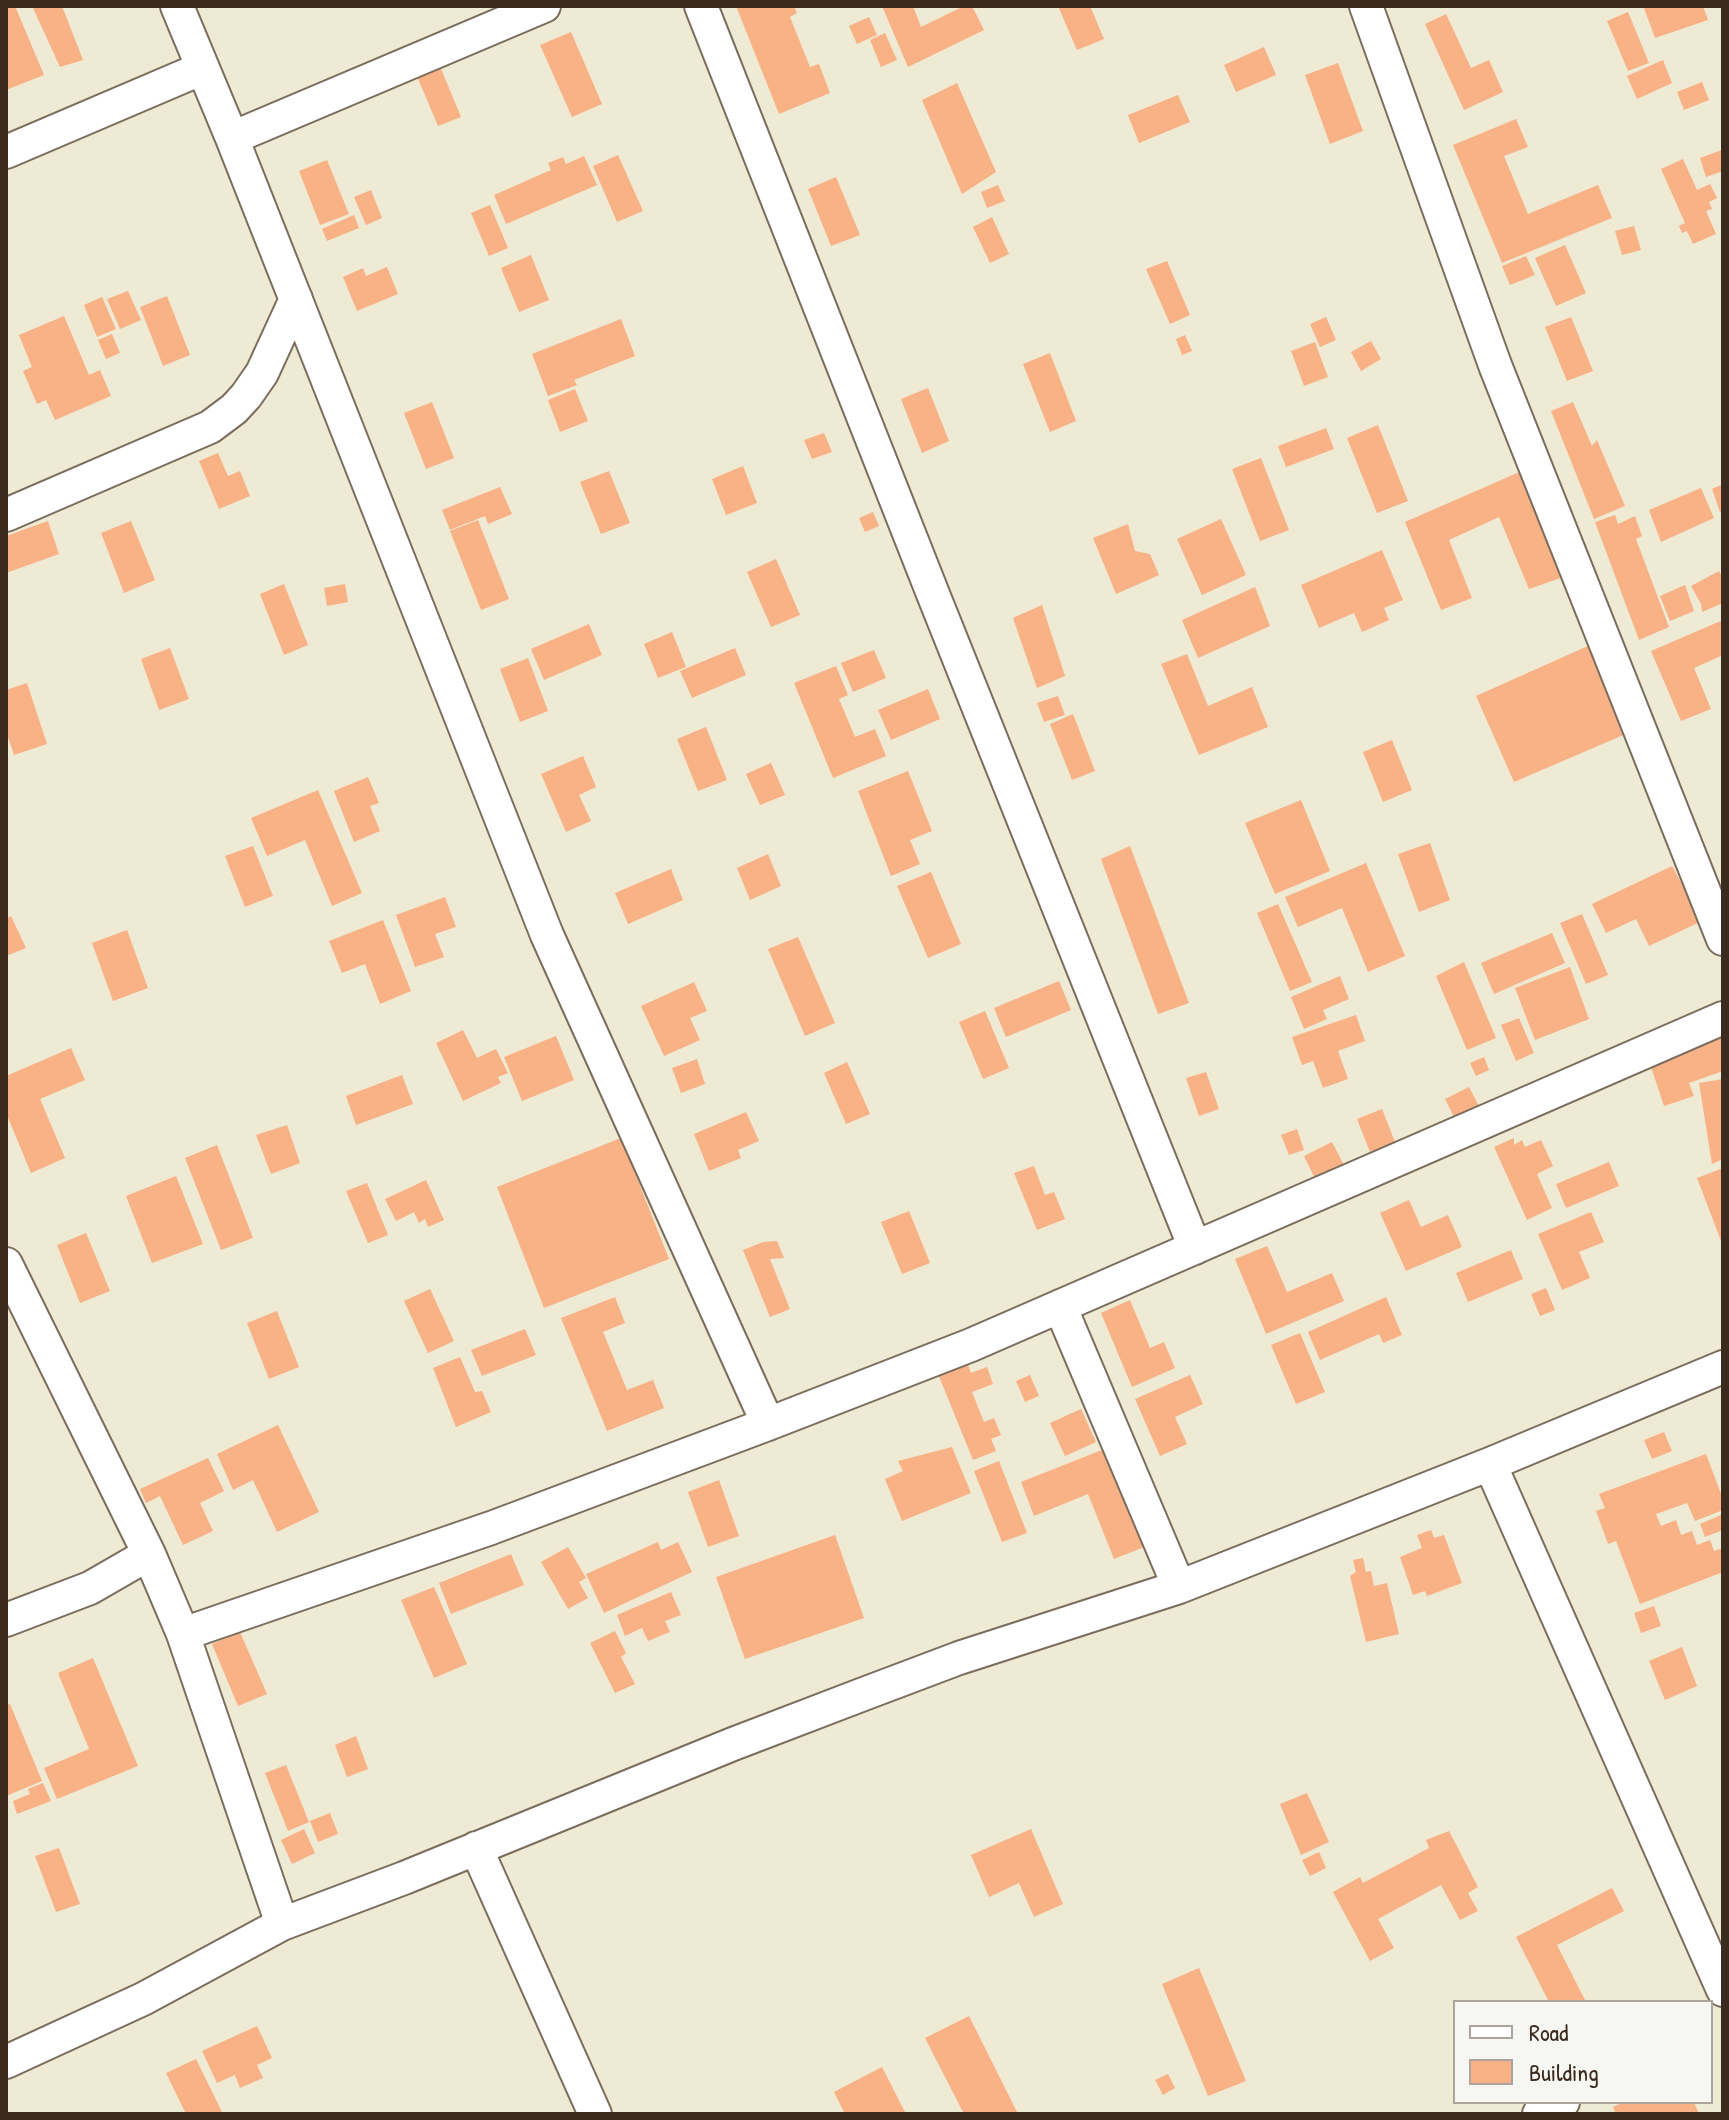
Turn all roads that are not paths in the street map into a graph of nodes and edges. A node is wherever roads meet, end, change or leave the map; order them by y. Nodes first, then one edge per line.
1 (177, 6) edge
2 (544, 6) edge
3 (701, 6) edge
4 (1366, 6) edge
5 (203, 68) junction
6 (232, 138) junction
7 (6, 152) edge
8 (296, 299) junction
9 (6, 515) edge
10 (1723, 939) edge
11 (1723, 1018) edge
12 (1195, 1248) junction
13 (6, 1264) edge
14 (1060, 1306) junction
15 (1723, 1367) edge
16 (768, 1424) junction
17 (1490, 1464) junction
18 (149, 1554) junction
19 (1179, 1587) junction
20 (6, 1620) edge
21 (183, 1634) junction
22 (476, 1848) junction
23 (282, 1924) junction
24 (1716, 1992) edge
25 (6, 2062) edge
26 (1559, 2104) edge
27 (595, 2114) edge
28 (1539, 2114) edge

1 - 5 street
2 - 6 street
3 - 12 street
4 - 10 street
5 - 6 street
5 - 7 street
6 - 8 street
8 - 9 street
8 - 16 street
11 - 12 street
12 - 14 street
13 - 18 street
14 - 16 street
14 - 19 street
15 - 17 street
16 - 21 street
17 - 19 street
17 - 24 street
18 - 20 street
18 - 21 street
19 - 22 street
21 - 23 street
22 - 23 street
22 - 27 street
23 - 25 street
26 - 28 street

